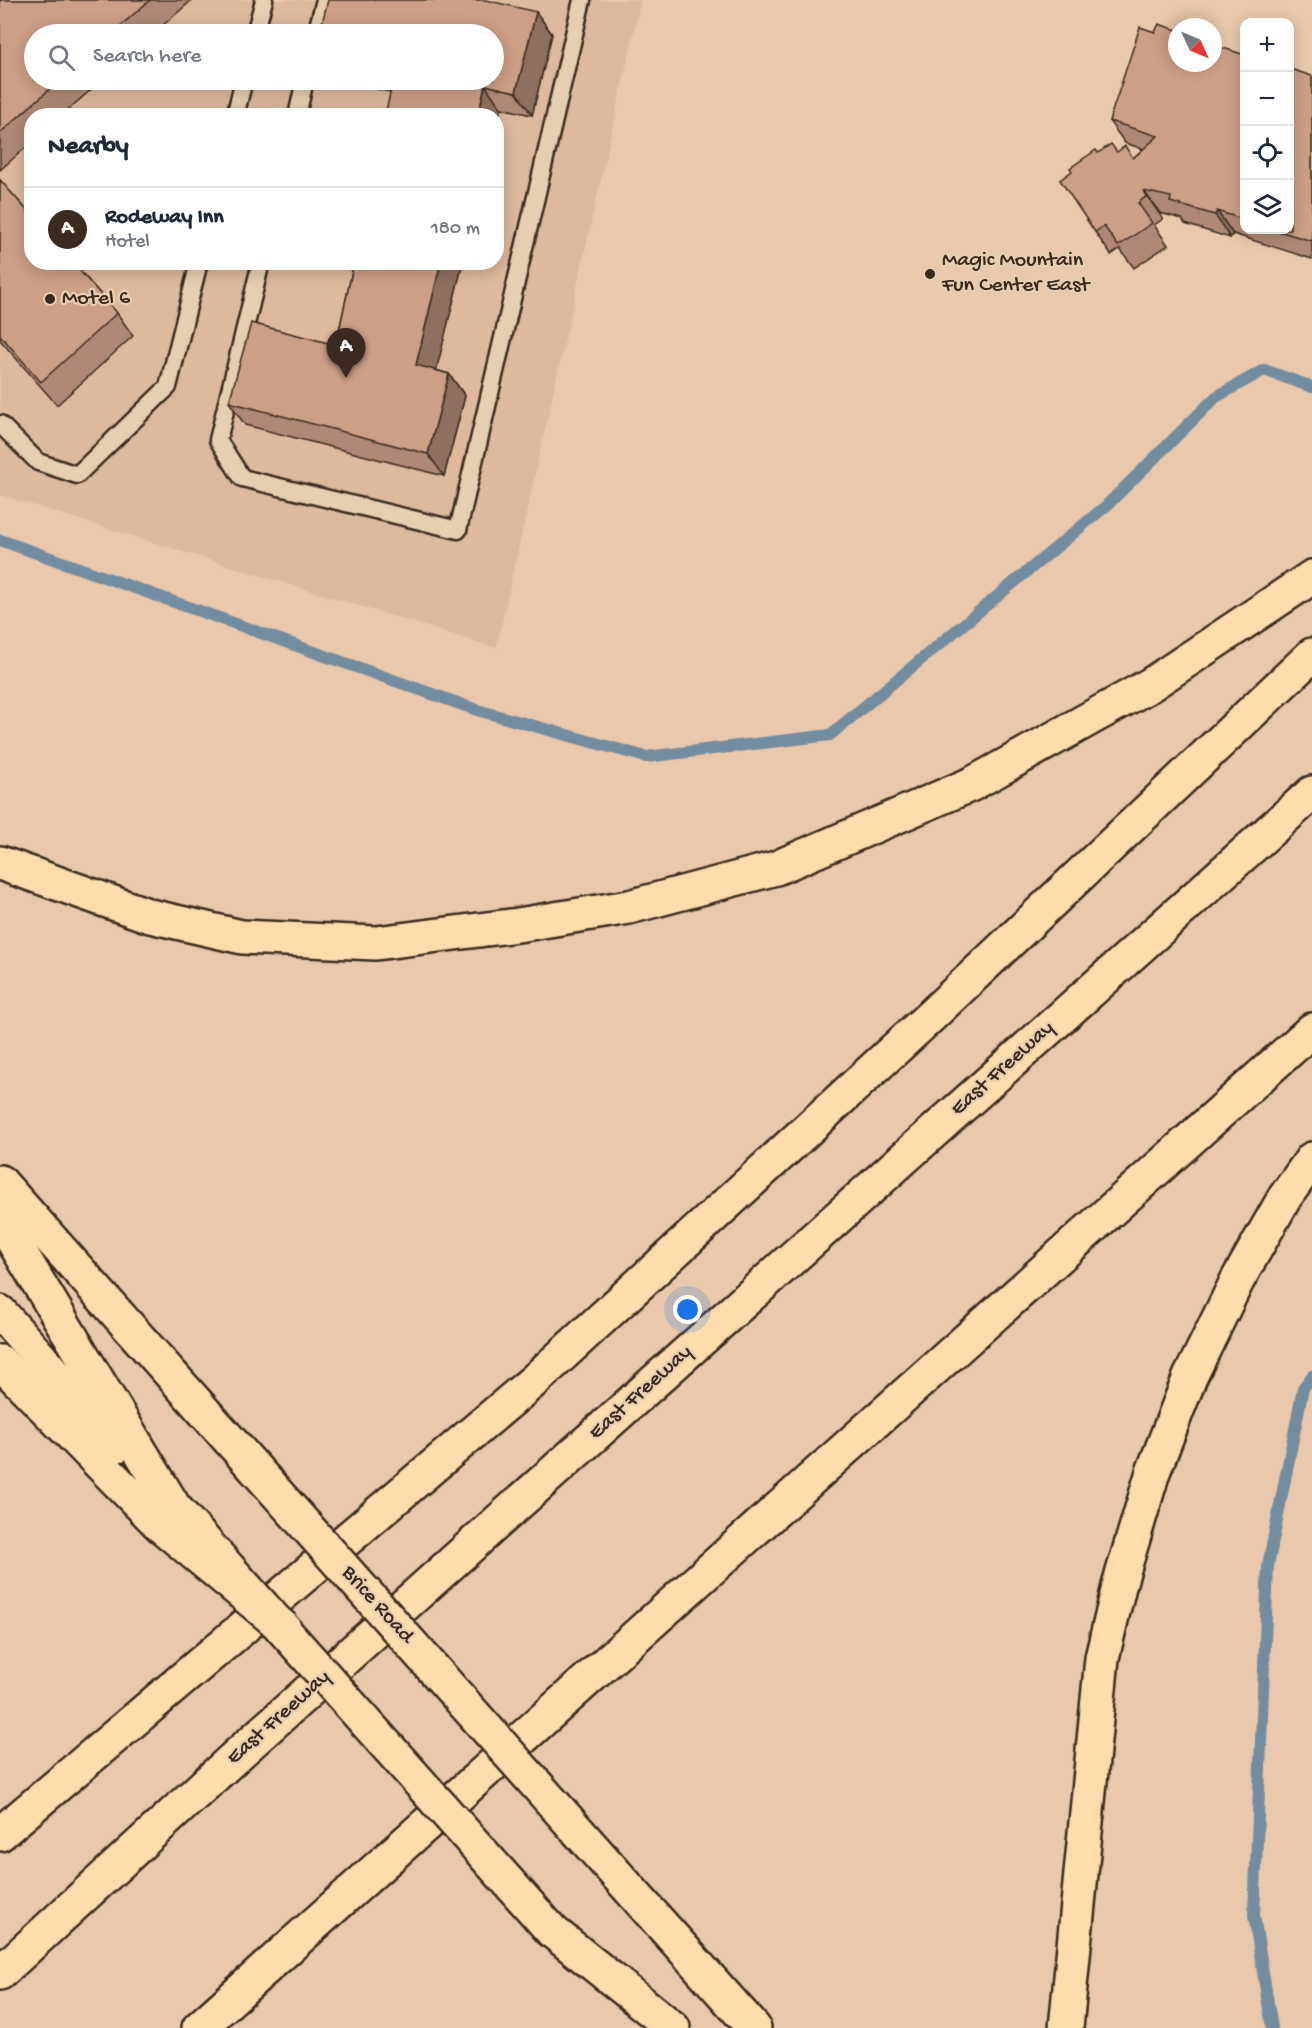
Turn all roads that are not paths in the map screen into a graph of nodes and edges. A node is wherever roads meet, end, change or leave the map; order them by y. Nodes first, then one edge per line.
1 (264, 0) edge
2 (325, 0) edge
3 (582, 0) edge
4 (258, 24) edge
5 (319, 24) edge
6 (242, 90) edge
7 (303, 90) edge
8 (237, 108) edge
9 (299, 108) edge
10 (197, 270) edge
11 (259, 270) edge
12 (0, 424) edge
13 (1312, 577) edge
14 (1312, 655) edge
15 (1312, 794) edge
16 (0, 863) edge
17 (1312, 1030) edge
18 (1312, 1159) edge
19 (0, 1182) edge
20 (0, 1220) edge
21 (0, 1312) edge
22 (0, 1362) edge
23 (167, 1516) junction
24 (0, 1834) edge
25 (552, 1931) junction
26 (0, 1973) edge
27 (200, 2028) edge
28 (639, 2028) edge
29 (673, 2028) edge
30 (754, 2028) edge
31 (1066, 2028) edge

1 - 4 lane
2 - 5 lane
3 - 11 lane
6 - 8 lane
7 - 9 lane
10 - 12 lane
13 - 16 main road
14 - 24 main road
15 - 26 main road, East Freeway
17 - 27 main road
18 - 31 main road
19 - 30 main road, Brice Road, bridge
20 - 23 main road
21 - 23 main road
22 - 23 main road
23 - 25 main road, bridge
25 - 28 main road
25 - 29 main road

